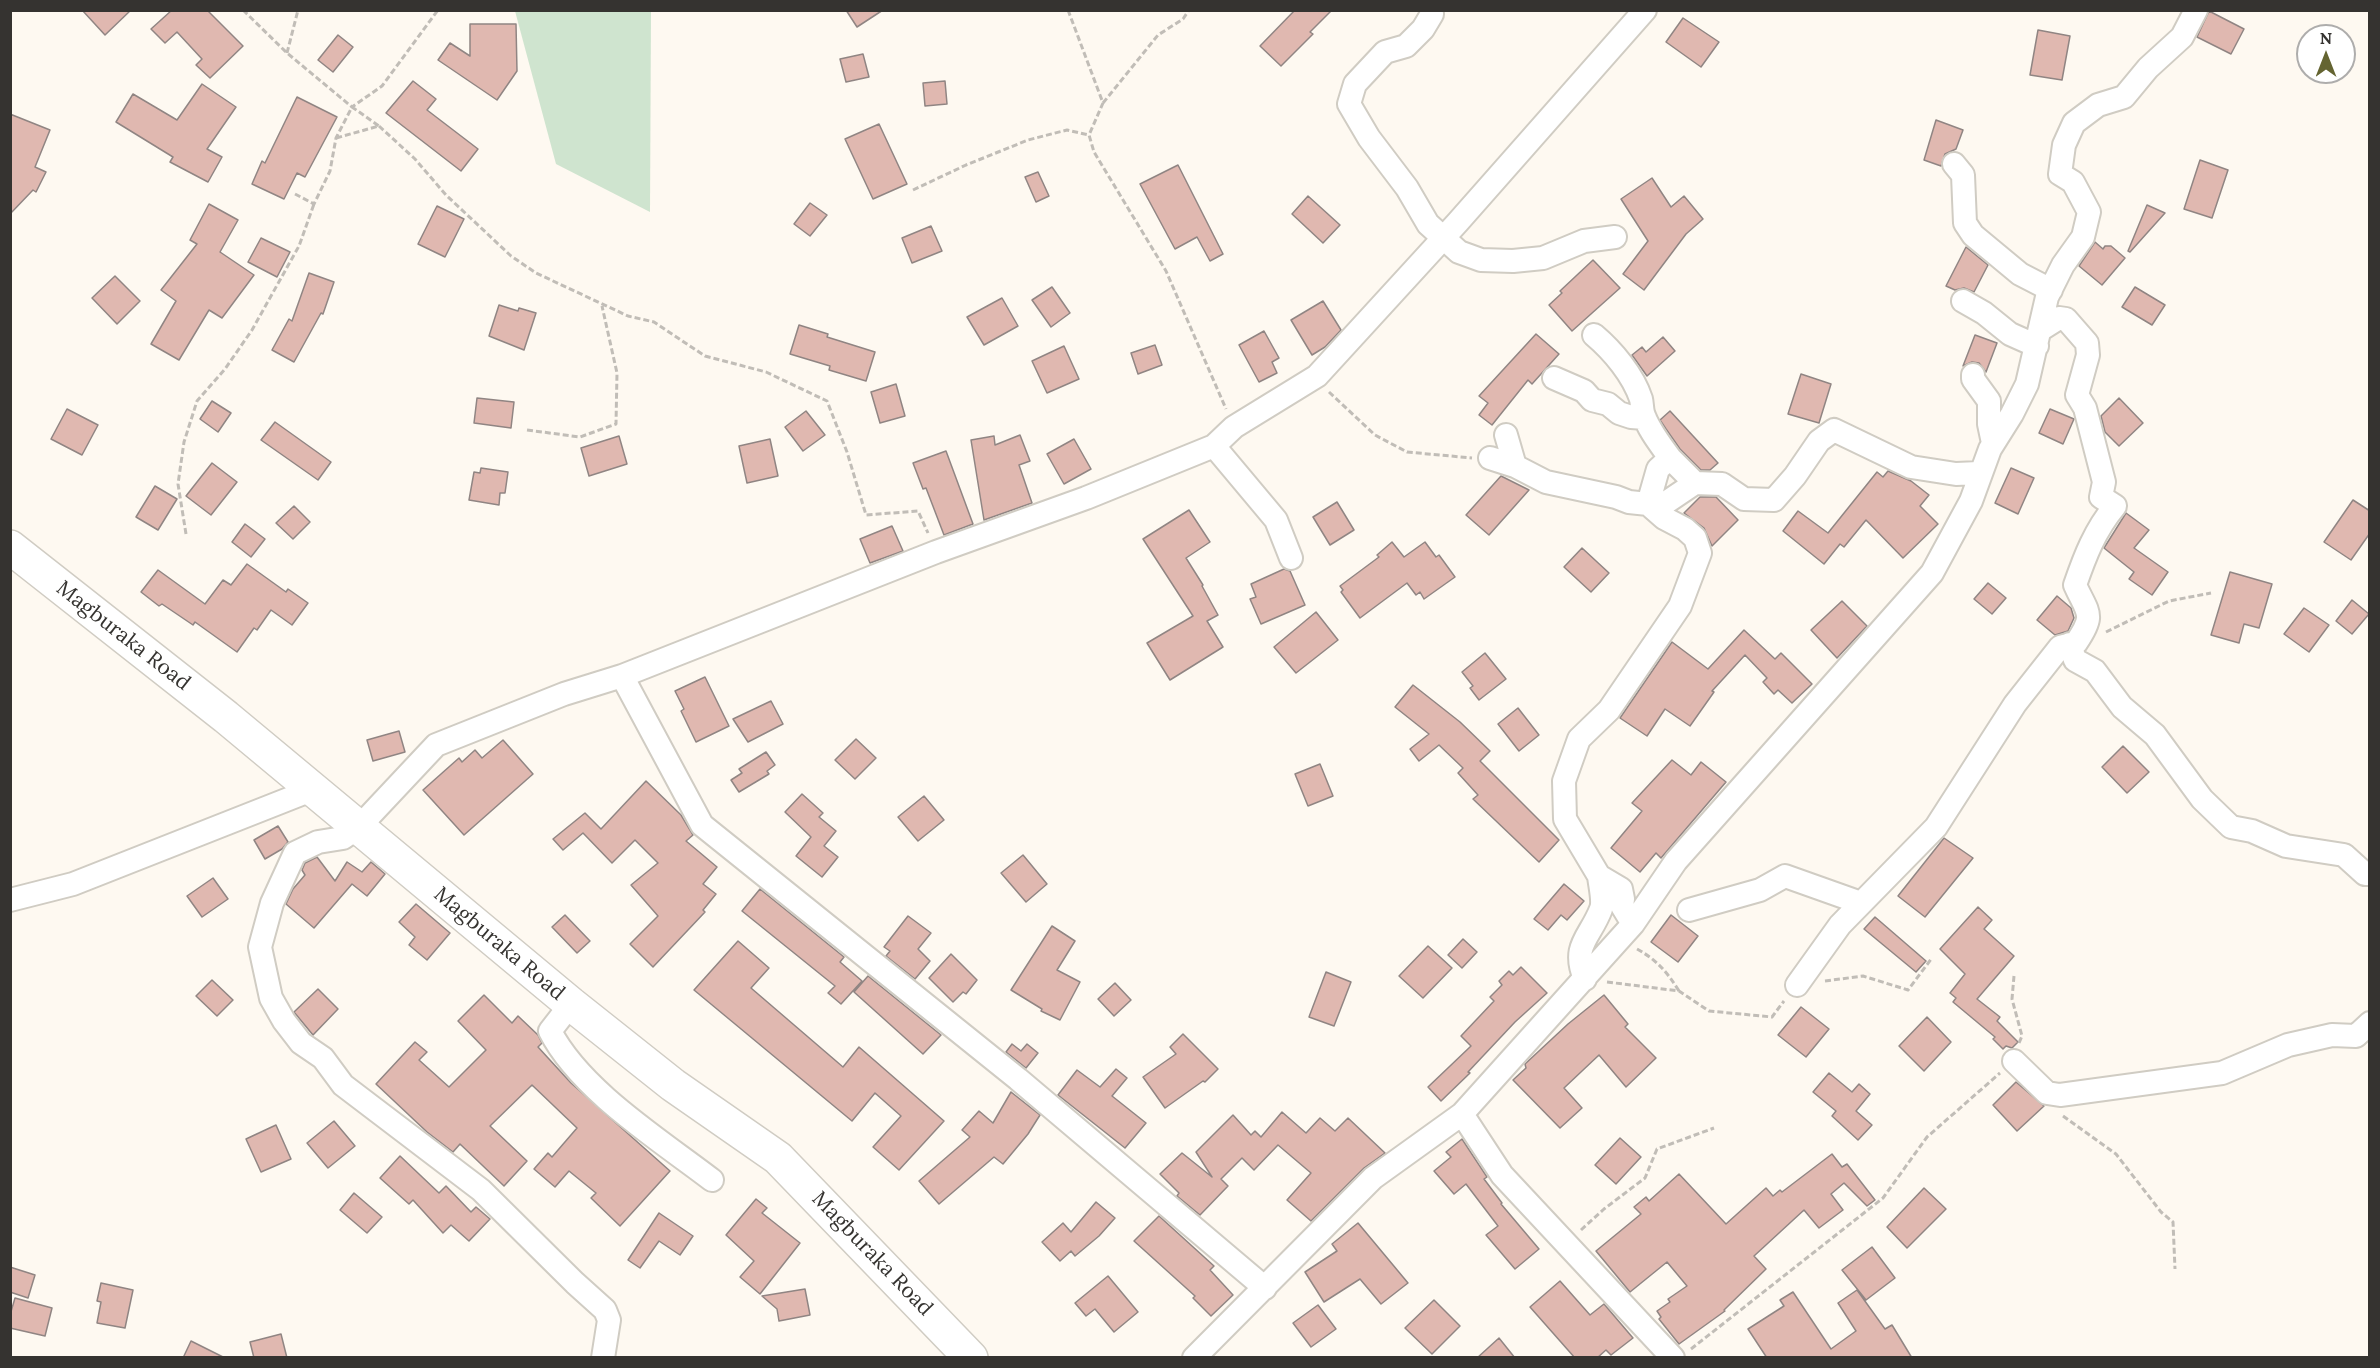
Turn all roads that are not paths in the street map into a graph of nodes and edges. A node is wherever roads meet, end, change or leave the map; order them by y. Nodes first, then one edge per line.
1 (1645, 10) edge
2 (2196, 10) edge
3 (1432, 14) dead end
4 (1954, 164) dead end
5 (1615, 237) dead end
6 (1443, 239) junction
7 (2051, 290) junction
8 (1963, 301) dead end
9 (1594, 334) dead end
10 (2038, 338) junction
11 (1973, 375) dead end
12 (1554, 378) dead end
13 (1646, 418) junction
14 (1506, 435) dead end
15 (1993, 443) junction
16 (1214, 446) junction
17 (1490, 458) road end
18 (1670, 458) junction
19 (1515, 466) junction
20 (1979, 473) junction
21 (1695, 483) junction
22 (1648, 504) junction
23 (10, 547) edge
24 (1291, 558) dead end
25 (2073, 644) junction
26 (622, 676) junction
27 (314, 789) junction
28 (359, 827) junction
29 (2370, 874) edge
30 (1599, 876) junction
31 (10, 900) edge
32 (1861, 903) junction
33 (1689, 910) dead end
34 (1626, 932) junction
35 (1585, 979) junction
36 (1797, 985) road end
37 (571, 1004) junction
38 (2370, 1023) edge
39 (2013, 1061) road end
40 (1462, 1114) junction
41 (711, 1180) dead end
42 (1265, 1288) junction
43 (1681, 1354) edge
44 (603, 1358) edge
45 (971, 1358) edge
46 (1194, 1358) edge

1 - 6 street
2 - 7 street
3 - 6 street
4 - 7 street
5 - 6 street
6 - 16 street
7 - 10 street
8 - 10 street
9 - 13 street
10 - 15 street
10 - 25 street
11 - 15 street
12 - 13 street
13 - 18 street
14 - 19 street
15 - 20 street
16 - 24 street
16 - 26 street
17 - 19 street
18 - 21 street
18 - 22 street
19 - 22 street
20 - 21 street
20 - 34 street
21 - 22 street
22 - 30 street
23 - 27 main road, Magburaka Road
25 - 29 street
25 - 32 street
26 - 28 street
26 - 42 street
27 - 28 main road, Magburaka Road
27 - 31 street
28 - 37 main road, Magburaka Road
28 - 44 street
30 - 34 street
30 - 35 street
32 - 33 street
32 - 36 street
34 - 35 street
35 - 40 street
37 - 41 street
37 - 45 main road, Magburaka Road
38 - 39 street
40 - 42 street
40 - 43 street
42 - 46 street

